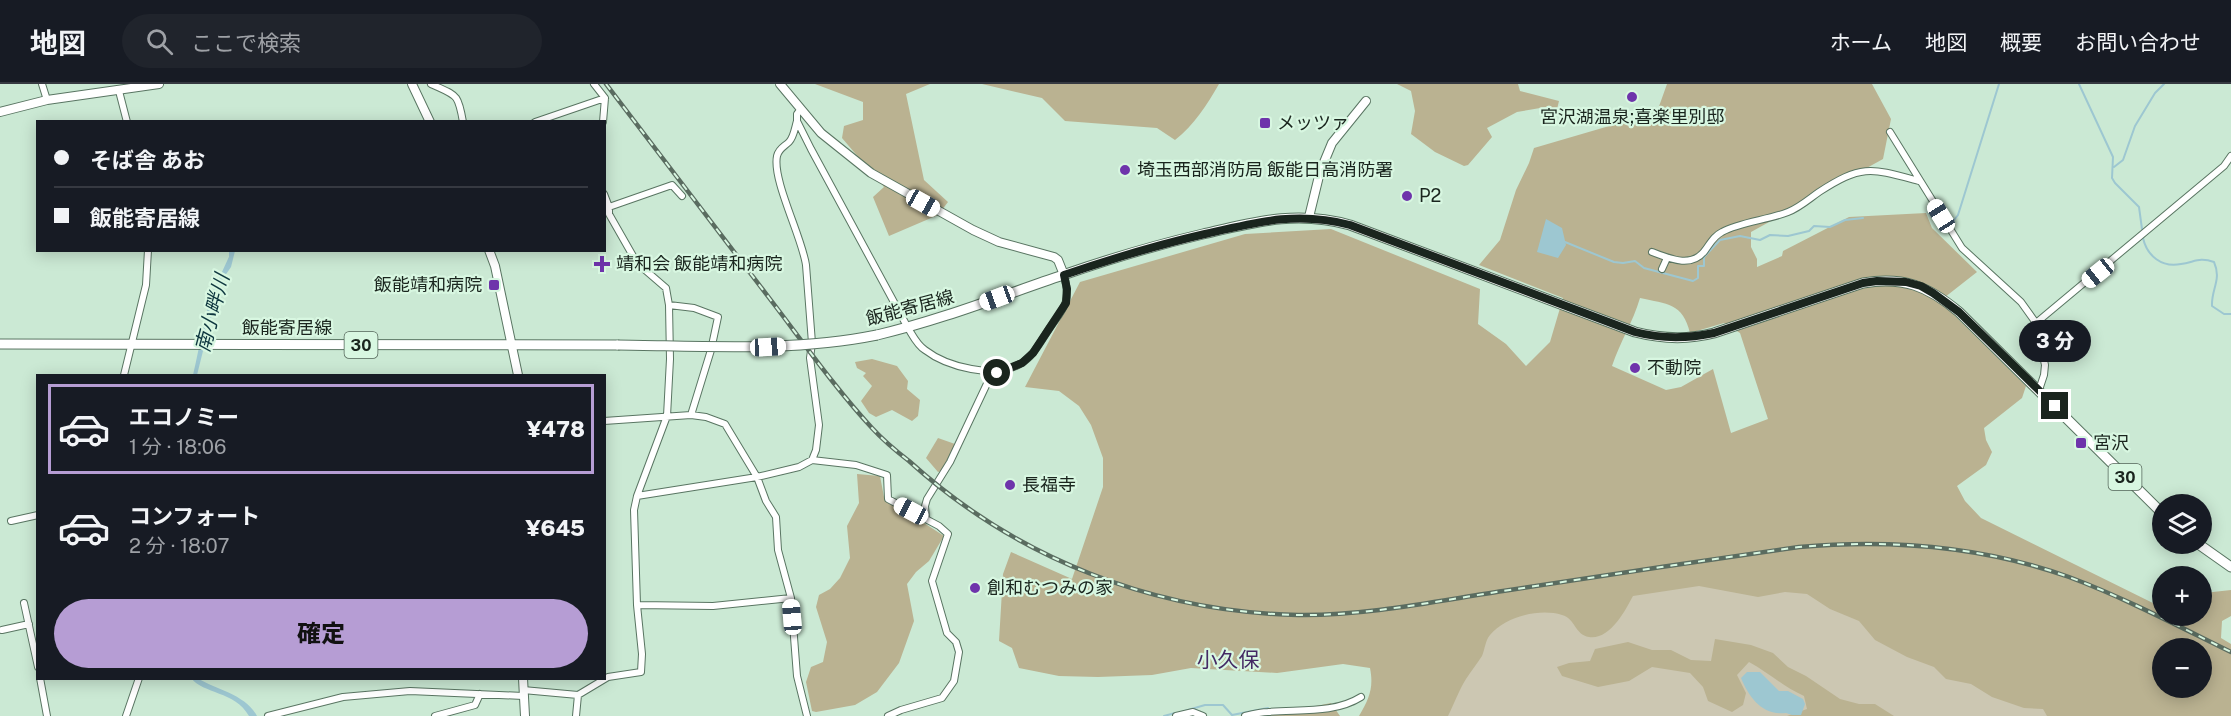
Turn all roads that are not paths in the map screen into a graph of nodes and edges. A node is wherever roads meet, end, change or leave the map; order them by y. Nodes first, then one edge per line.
1 (42, 84) edge
2 (156, 84) edge
3 (412, 84) edge
4 (431, 84) edge
5 (594, 84) edge
6 (780, 84) edge
7 (120, 89) edge
8 (605, 98) junction
9 (47, 100) junction
10 (1366, 101) dead end
11 (800, 110) junction
12 (0, 112) edge
13 (127, 120) edge
14 (429, 120) edge
15 (463, 120) edge
16 (541, 120) edge
17 (603, 120) edge
18 (797, 121) junction
19 (1890, 132) dead end
20 (2231, 156) edge
21 (1919, 182) junction
22 (682, 196) dead end
23 (608, 212) edge
24 (1309, 218) junction
25 (148, 252) edge
26 (490, 252) edge
27 (1652, 252) dead end
28 (1667, 258) junction
29 (1662, 269) dead end
30 (1064, 275) junction
31 (669, 305) junction
32 (2036, 323) junction
33 (908, 328) junction
34 (0, 344) edge
35 (132, 344) junction
36 (512, 346) junction
37 (992, 373) junction
38 (124, 374) edge
39 (518, 374) edge
40 (2039, 390) junction
41 (691, 415) junction
42 (667, 416) junction
43 (606, 421) edge
44 (812, 460) junction
45 (757, 477) junction
46 (637, 496) junction
47 (2152, 503) edge
48 (36, 515) edge
49 (926, 519) junction
50 (11, 520) dead end
51 (2212, 554) edge
52 (2231, 567) edge
53 (791, 598) junction
54 (24, 603) dead end
55 (637, 605) junction
56 (29, 624) junction
57 (2, 630) dead end
58 (36, 657) edge
59 (606, 678) edge
60 (40, 680) edge
61 (139, 680) edge
62 (524, 680) edge
63 (603, 680) edge
64 (523, 693) junction
65 (480, 694) junction
66 (578, 695) junction
67 (1361, 697) dead end
68 (902, 713) edge
69 (47, 716) edge
70 (126, 716) edge
71 (268, 716) edge
72 (435, 716) edge
73 (525, 716) edge
74 (576, 716) edge
75 (807, 716) edge
76 (888, 716) edge
77 (1176, 716) edge
78 (1203, 716) edge
79 (1245, 716) edge

1 - 9 street
2 - 7 street
3 - 14 street
4 - 15 street
5 - 8 street
6 - 11 street
7 - 9 street
7 - 13 street
8 - 16 street
8 - 17 street
9 - 12 street
10 - 24 street
11 - 18 street
11 - 30 street
18 - 33 street
18 - 44 street
19 - 21 street
20 - 32 street
21 - 28 street
21 - 32 street
22 - 23 street
23 - 31 street
24 - 30 main road, 飯能寄居線 / 30
24 - 40 main road, 飯能寄居線 / 30
25 - 35 street
26 - 36 street
27 - 28 street
28 - 29 street
30 - 33 main road, 飯能寄居線 / 30
30 - 37 street
31 - 41 street
31 - 42 street
32 - 40 street
33 - 36 main road, 飯能寄居線 / 30, bridge
33 - 37 street
34 - 35 main road, 飯能寄居線 / 30
35 - 36 main road, 飯能寄居線 / 30
35 - 38 street
36 - 39 street
37 - 49 street
40 - 47 main road, 飯能寄居線 / 30
41 - 42 street
41 - 45 street
42 - 43 street
42 - 46 street
44 - 45 street
44 - 49 street
45 - 46 street
45 - 53 street
46 - 55 street
48 - 50 street
49 - 68 street
51 - 52 main road
53 - 55 street
53 - 75 street
54 - 56 street
55 - 59 street
56 - 57 street
56 - 58 street
60 - 69 street
61 - 70 street
62 - 64 street
63 - 66 street
64 - 65 street
64 - 66 street
64 - 73 street
65 - 71 street
65 - 72 street
66 - 74 street
67 - 79 street
68 - 76 street
77 - 78 street

